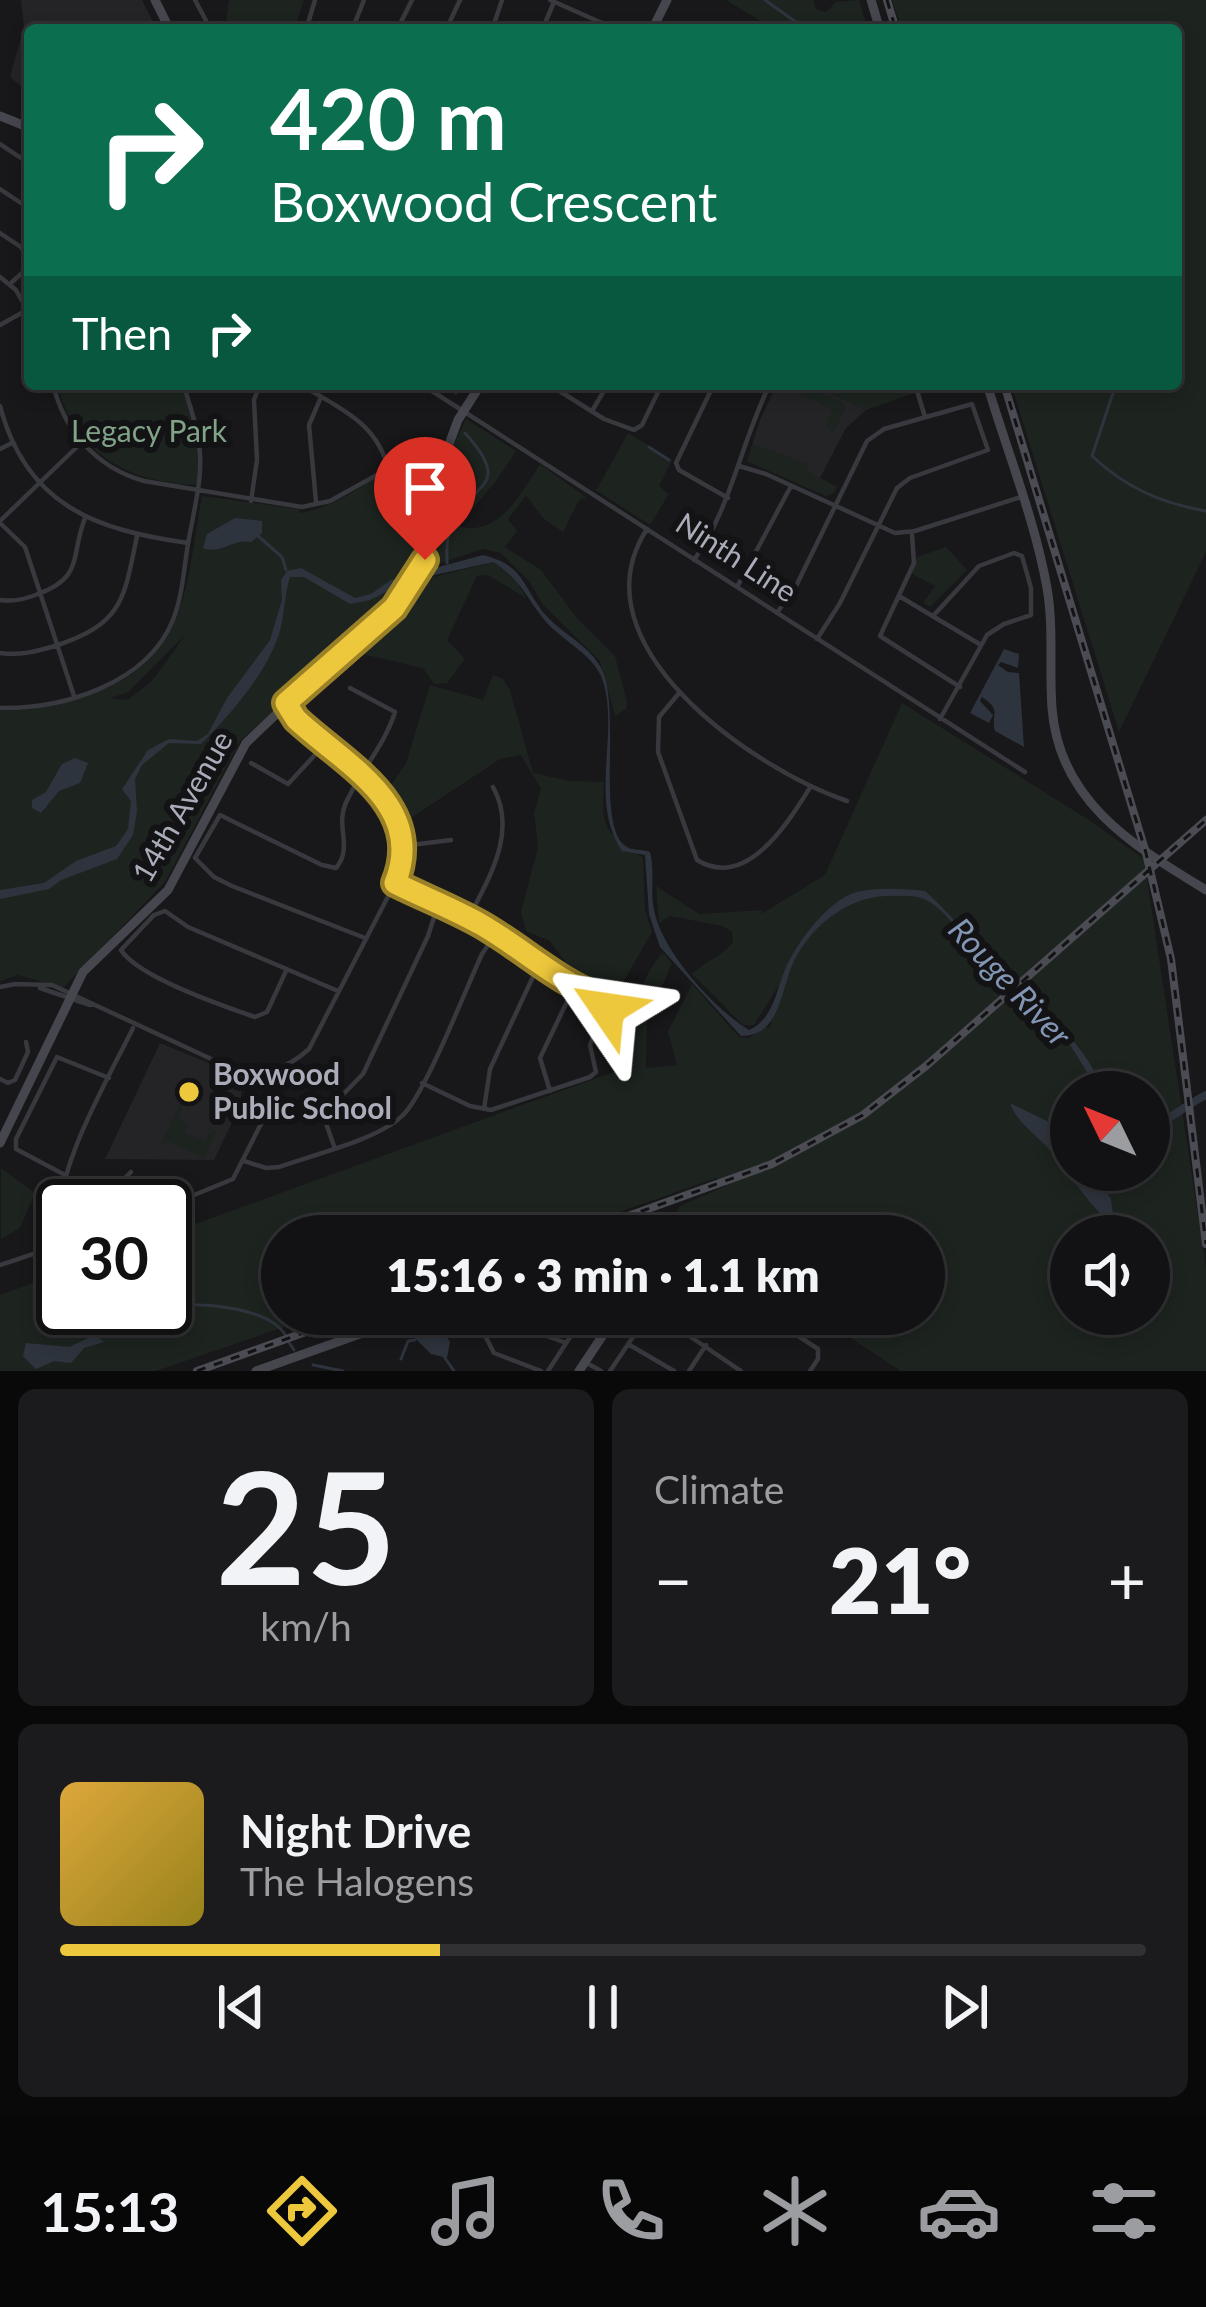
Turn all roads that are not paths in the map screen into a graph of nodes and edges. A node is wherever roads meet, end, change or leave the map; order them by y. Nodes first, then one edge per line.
1 (553, 0) edge
2 (596, 20) junction
3 (594, 24) edge
4 (605, 24) edge
5 (0, 233) edge
6 (24, 253) edge
7 (24, 270) edge
8 (0, 277) edge
9 (11, 284) junction
10 (24, 304) edge
11 (55, 390) edge
12 (185, 390) edge
13 (258, 390) edge
14 (309, 390) edge
15 (432, 390) edge
16 (477, 390) edge
17 (560, 390) edge
18 (604, 390) edge
19 (659, 390) edge
20 (711, 390) edge
21 (767, 390) edge
22 (917, 390) edge
23 (989, 390) edge
24 (321, 398) junction
25 (0, 406) edge
26 (464, 410) junction
27 (592, 411) junction
28 (925, 417) junction
29 (81, 442) junction
30 (11, 443) junction
31 (0, 449) edge
32 (739, 466) junction
33 (388, 467) junction
34 (436, 473) junction
35 (38, 481) junction
36 (790, 486) junction
37 (198, 491) junction
38 (1021, 496) junction
39 (728, 498) junction
40 (251, 501) junction
41 (317, 505) junction
42 (834, 507) junction
43 (85, 518) junction
44 (0, 522) edge
45 (876, 527) junction
46 (646, 529) junction
47 (911, 532) junction
48 (136, 536) junction
49 (188, 543) junction
50 (694, 560) junction
51 (736, 587) junction
52 (41, 593) junction
53 (899, 596) junction
54 (0, 600) edge
55 (777, 614) junction
56 (933, 616) junction
57 (817, 639) junction
58 (57, 645) junction
59 (981, 645) junction
60 (0, 653) edge
61 (960, 687) junction
62 (350, 688) dead end
63 (681, 691) junction
64 (74, 696) junction
65 (286, 703) junction
66 (0, 708) edge
67 (940, 719) junction
68 (325, 744) junction
69 (251, 763) dead end
70 (1024, 772) dead end
71 (363, 777) junction
72 (811, 786) junction
73 (493, 787) dead end
74 (847, 800) dead end
75 (451, 840) dead end
76 (403, 846) junction
77 (395, 883) junction
78 (1206, 890) edge
79 (438, 904) junction
80 (467, 919) junction
81 (495, 935) junction
82 (365, 938) junction
83 (538, 966) junction
84 (286, 971) junction
85 (0, 987) edge
86 (574, 987) junction
87 (340, 991) junction
88 (69, 996) junction
89 (134, 1026) junction
90 (26, 1042) dead end
91 (266, 1072) junction
92 (110, 1078) junction
93 (0, 1079) edge
94 (422, 1083) junction
95 (550, 1091) junction
96 (484, 1109) junction
97 (0, 1143) edge
98 (334, 1146) junction
99 (244, 1161) junction
100 (131, 1172) dead end
101 (64, 1175) junction
102 (63, 1179) edge
103 (124, 1179) edge
104 (192, 1197) edge
105 (36, 1253) edge
106 (0, 1264) edge
107 (357, 1335) edge
108 (485, 1335) edge
109 (545, 1335) edge
110 (572, 1335) edge
111 (603, 1335) edge
112 (634, 1335) edge
113 (690, 1335) edge
114 (797, 1335) edge
115 (567, 1343) junction
116 (628, 1344) junction
117 (706, 1345) junction
118 (582, 1366) edge
119 (256, 1371) edge
120 (545, 1371) edge
121 (601, 1371) edge
122 (610, 1371) edge
123 (674, 1371) edge
124 (689, 1371) edge
125 (741, 1371) edge
126 (810, 1371) edge

1 - 2 street
2 - 3 street
2 - 4 street
5 - 6 street
7 - 9 street
8 - 9 street
9 - 10 street
11 - 29 street
12 - 37 street
13 - 40 street
14 - 24 street
15 - 26 street, Ninth Line
16 - 26 main road, 14th Avenue
17 - 27 street
18 - 27 street
19 - 27 street
20 - 39 street
21 - 32 street
22 - 28 street
23 - 38 main road
24 - 33 street
24 - 41 street
25 - 30 street
26 - 34 main road, 14th Avenue
26 - 46 street, Ninth Line
28 - 42 street
28 - 45 street
29 - 35 street
29 - 37 street
30 - 31 street
30 - 35 street
32 - 36 street
32 - 39 street
33 - 34 street
33 - 41 street
34 - 65 main road, 14th Avenue
35 - 43 street
35 - 44 street
36 - 42 street
36 - 51 street
37 - 40 street
37 - 49 street
38 - 47 street
38 - 78 main road
39 - 50 street
40 - 41 street
42 - 45 street
42 - 55 street
43 - 48 street
43 - 52 street
44 - 52 street
45 - 47 street
45 - 57 street
46 - 50 street, Ninth Line
46 - 63 street
47 - 53 street
48 - 49 street
48 - 58 street
49 - 64 street
50 - 51 street, Ninth Line
51 - 55 street, Ninth Line
52 - 54 street
52 - 58 street
53 - 56 street
53 - 61 street
55 - 57 street, Ninth Line
56 - 59 street
56 - 59 street
57 - 67 street, Ninth Line
58 - 60 street
58 - 64 street
59 - 61 street
61 - 67 street
62 - 71 street
63 - 72 street
63 - 72 street
64 - 66 street
65 - 68 street
65 - 88 main road, 14th Avenue
67 - 70 street, Ninth Line
68 - 69 street
68 - 71 street
71 - 76 street
71 - 82 street
72 - 74 street
73 - 80 street
75 - 76 street
76 - 77 street
77 - 79 street
77 - 82 street
79 - 80 street
79 - 98 street
80 - 81 street
81 - 83 street
81 - 94 street
82 - 87 street
83 - 86 street
83 - 96 street
84 - 84 street
84 - 87 street
85 - 88 street
86 - 95 street
86 - 95 street
87 - 91 street
88 - 89 street
88 - 97 main road, 14th Avenue
89 - 91 street
89 - 92 street
90 - 93 street
91 - 99 street
92 - 101 street
92 - 101 street
94 - 96 street
94 - 98 street
95 - 96 street
98 - 99 street
99 - 104 street
100 - 103 street
101 - 102 street
105 - 106 street
107 - 119 main road
108 - 120 street
109 - 115 street
110 - 115 street
111 - 118 main road
112 - 116 street
113 - 117 street
114 - 126 street
115 - 120 street
116 - 122 street
116 - 123 street
117 - 124 street
117 - 125 street
118 - 121 street

